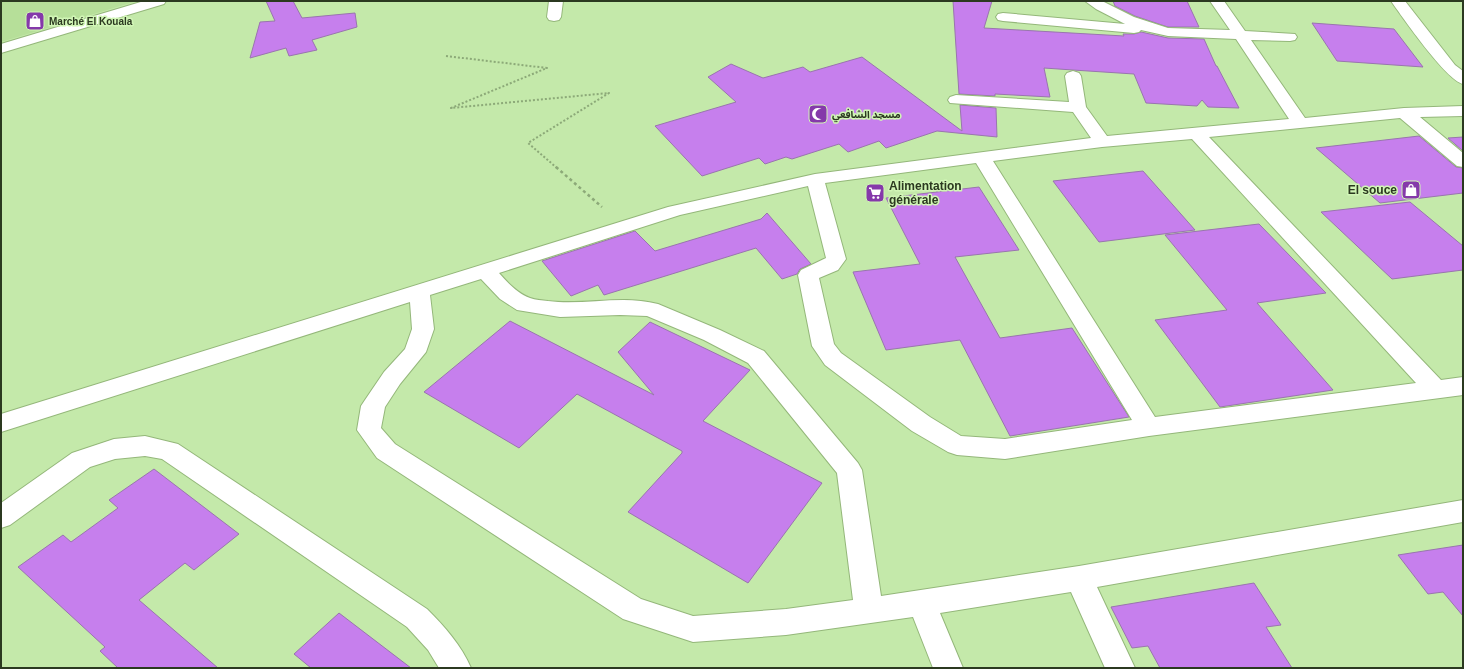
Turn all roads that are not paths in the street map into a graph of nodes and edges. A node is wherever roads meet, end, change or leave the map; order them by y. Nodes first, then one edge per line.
1 (159, 1) edge
2 (556, 1) edge
3 (1092, 1) edge
4 (1217, 1) edge
5 (1398, 1) edge
6 (554, 17) dead end
7 (1003, 17) dead end
8 (1168, 32) junction
9 (1239, 35) junction
10 (1290, 37) dead end
11 (1, 49) edge
12 (1073, 76) dead end
13 (1463, 79) edge
14 (956, 100) dead end
15 (1078, 107) junction
16 (1463, 111) edge
17 (1404, 113) junction
18 (1300, 123) junction
19 (1197, 134) junction
20 (1102, 142) junction
21 (982, 158) junction
22 (1463, 162) edge
23 (815, 178) junction
24 (485, 271) junction
25 (418, 291) junction
26 (1463, 386) edge
27 (1435, 390) junction
28 (1, 422) edge
29 (1149, 427) junction
30 (1463, 512) edge
31 (1, 517) edge
32 (1079, 578) junction
33 (922, 603) junction
34 (869, 611) junction
35 (456, 668) edge
36 (948, 668) edge
37 (1120, 668) edge

1 - 11 street
2 - 6 street
3 - 8 street
4 - 9 street
5 - 13 street
7 - 8 street
8 - 9 street
9 - 10 street
9 - 18 street
12 - 15 street
14 - 15 street
15 - 20 street
16 - 17 street
17 - 18 street
17 - 22 street
18 - 19 street
19 - 20 street
19 - 27 street
20 - 21 street
21 - 23 street
21 - 29 street
23 - 24 street
23 - 29 street
24 - 25 street
24 - 34 street
25 - 28 street
25 - 34 street
26 - 27 street
27 - 29 street
30 - 32 street
31 - 35 street
32 - 33 street
32 - 37 street
33 - 34 street
33 - 36 street

